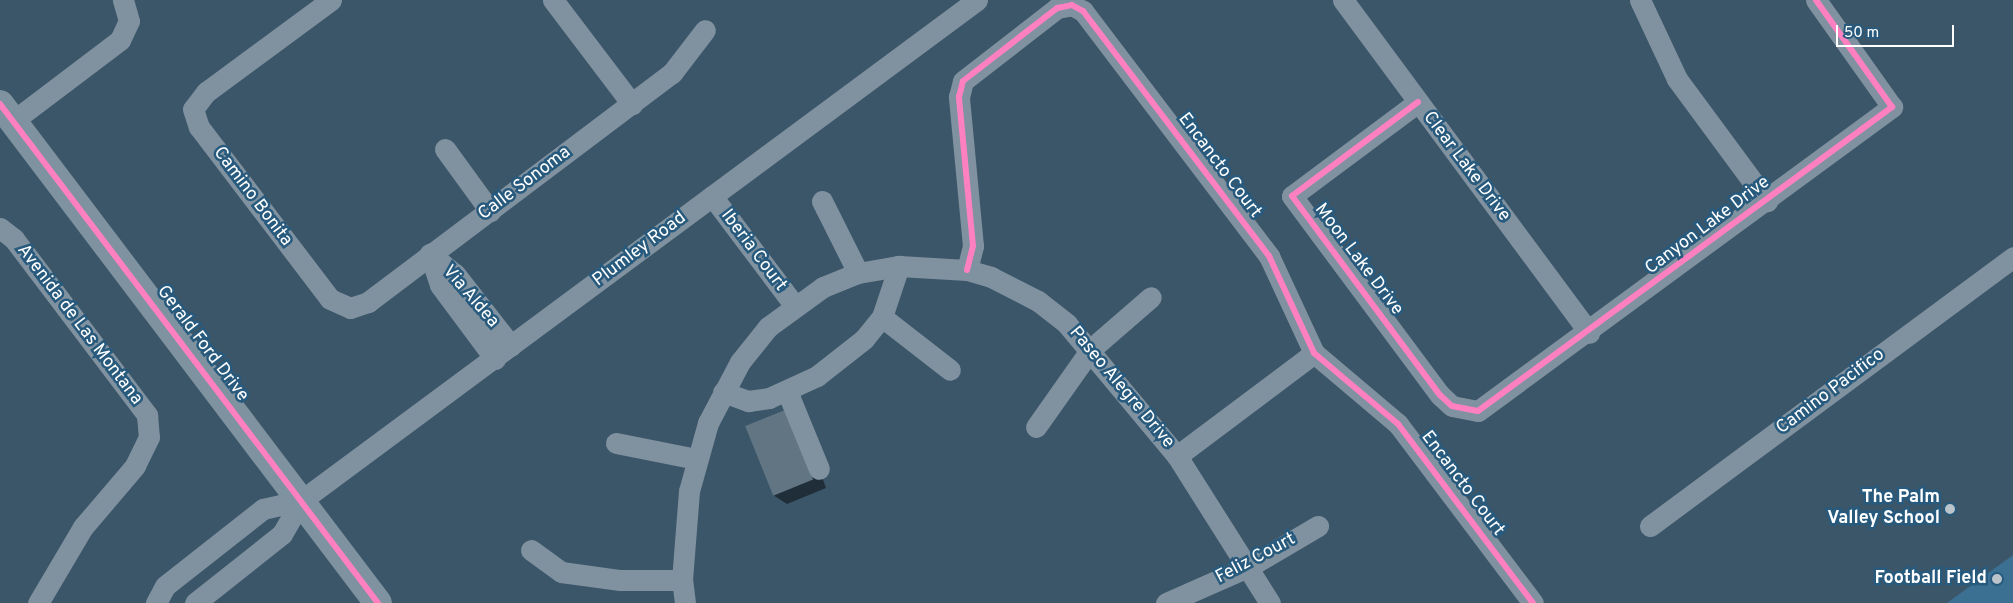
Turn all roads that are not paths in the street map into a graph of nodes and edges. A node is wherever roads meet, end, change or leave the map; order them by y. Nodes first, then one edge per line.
1 (123, 0) edge
2 (331, 0) edge
3 (553, 0) edge
4 (977, 0) edge
5 (1343, 0) edge
6 (1640, 0) edge
7 (1816, 0) edge
8 (705, 30) dead end
9 (1418, 102) junction
10 (632, 104) junction
11 (6, 113) edge
12 (444, 149) dead end
13 (712, 196) junction
14 (822, 201) dead end
15 (1767, 201) junction
16 (490, 210) junction
17 (0, 228) edge
18 (430, 254) junction
19 (2013, 257) edge
20 (899, 266) junction
21 (967, 270) junction
22 (858, 273) junction
23 (1151, 297) dead end
24 (330, 300) joint
25 (794, 305) junction
26 (882, 318) junction
27 (1589, 333) junction
28 (1091, 349) junction
29 (503, 352) junction
30 (1314, 353) junction
31 (950, 370) dead end
32 (787, 391) junction
33 (722, 392) junction
34 (1466, 411) joint
35 (1036, 427) dead end
36 (616, 443) dead end
37 (1177, 456) junction
38 (696, 459) junction
39 (819, 469) dead end
40 (302, 500) junction
41 (1318, 526) dead end
42 (1650, 526) dead end
43 (531, 550) dead end
44 (1250, 566) junction
45 (682, 580) junction
46 (38, 603) edge
47 (156, 603) edge
48 (195, 603) edge
49 (378, 603) edge
50 (685, 603) edge
51 (1166, 603) edge
52 (1270, 603) edge
53 (1532, 603) edge

1 - 11 street
2 - 24 street, Camino Bonita
3 - 10 street
4 - 13 street, Plumley Road
5 - 9 street, Clear Lake Drive
6 - 15 street
7 - 15 street, Canyon Lake Drive
8 - 10 street, Calle Sonoma
9 - 27 street, Clear Lake Drive
9 - 34 street, Moon Lake Drive
10 - 16 street, Calle Sonoma
11 - 40 main road, Gerald Ford Drive
12 - 16 street
13 - 25 street, Iberia Court
13 - 29 street, Plumley Road
14 - 22 street
15 - 27 street, Canyon Lake Drive
16 - 18 street, Calle Sonoma
17 - 46 street, Avenida de Las Montana
18 - 24 street, Calle Sonoma
18 - 29 street, Via Aldea
19 - 42 street, Camino Pacifico
20 - 21 street, Paseo Alegre Drive
20 - 22 street, Paseo Alegre Drive
20 - 26 street
21 - 28 street, Paseo Alegre Drive
21 - 30 street, Encancto Court
22 - 25 street, Paseo Alegre Drive
23 - 28 street
25 - 33 street, Paseo Alegre Drive
26 - 31 street
26 - 32 street
27 - 34 street, Canyon Lake Drive
28 - 35 street
28 - 37 street, Paseo Alegre Drive
29 - 40 street, Plumley Road
30 - 37 street
30 - 53 street, Encancto Court
32 - 33 street
32 - 39 street
33 - 38 street, Paseo Alegre Drive
36 - 38 street
37 - 44 street, Paseo Alegre Drive
38 - 45 street, Paseo Alegre Drive
40 - 47 street
40 - 48 street
40 - 49 main road, Gerald Ford Drive
41 - 44 street, Feliz Court
43 - 45 street
44 - 51 street, Feliz Court
44 - 52 street, Paseo Alegre Drive
45 - 50 street, Paseo Alegre Drive

